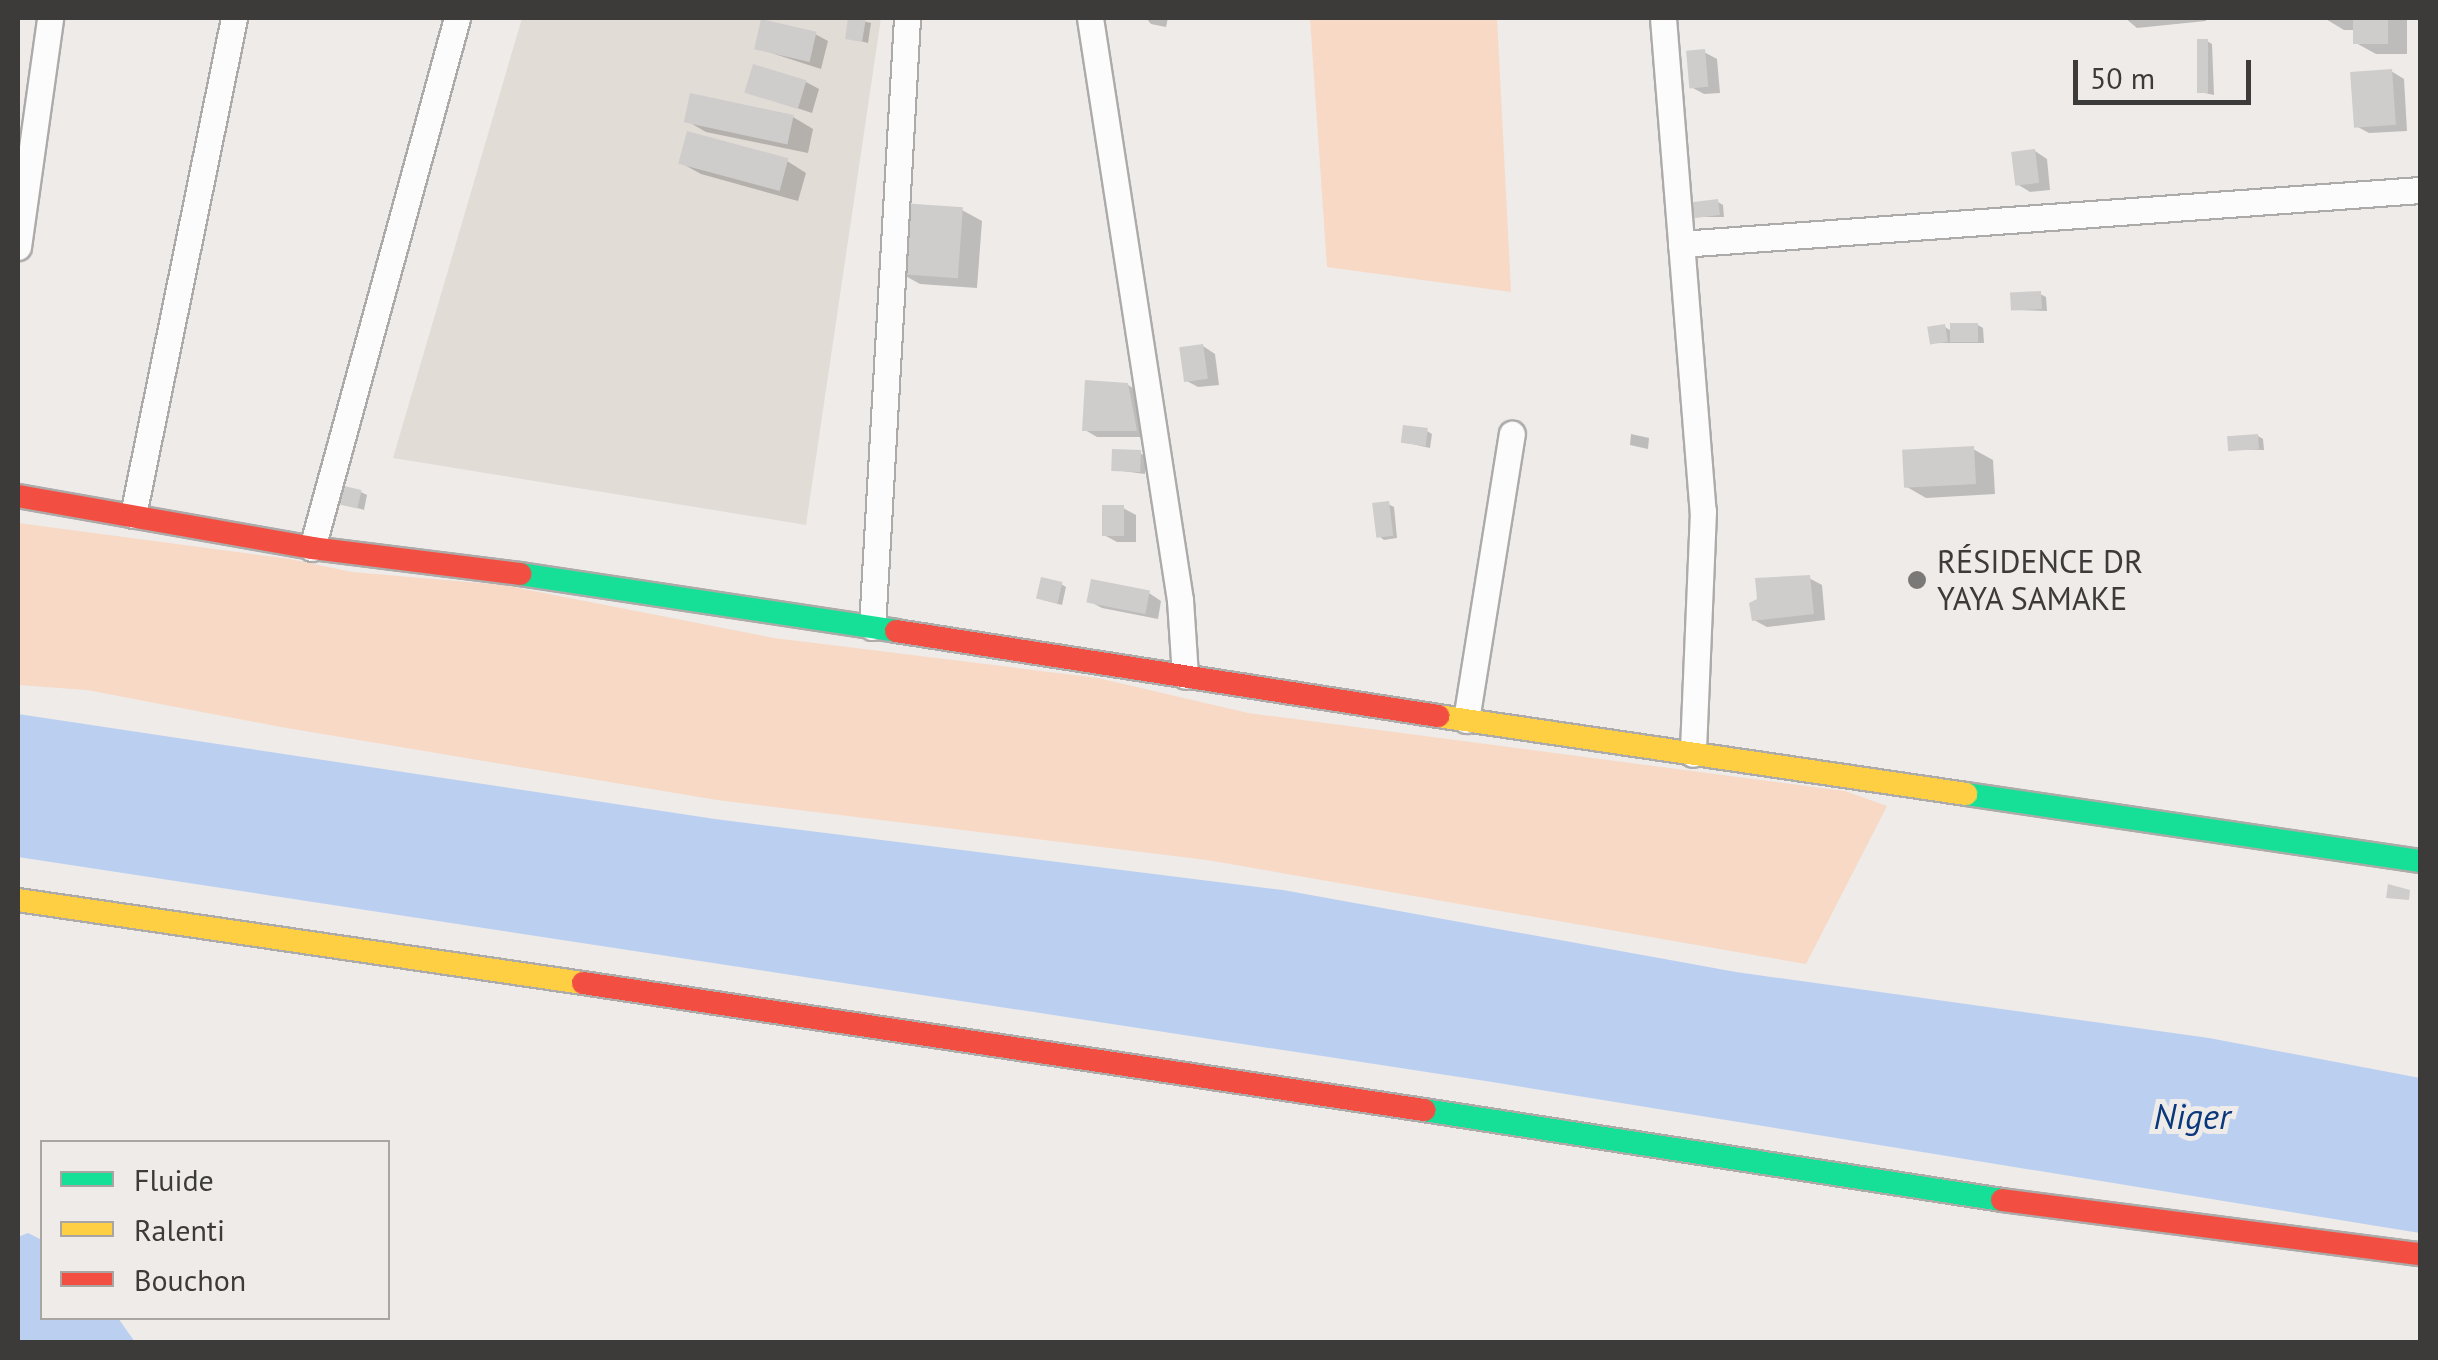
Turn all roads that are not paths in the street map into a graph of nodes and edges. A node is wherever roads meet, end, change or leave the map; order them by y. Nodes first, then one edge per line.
1 (50, 18) edge
2 (234, 18) edge
3 (457, 18) edge
4 (906, 18) edge
5 (1090, 18) edge
6 (1663, 18) edge
7 (2420, 190) edge
8 (1682, 244) junction
9 (18, 247) edge
10 (1512, 434) dead end
11 (18, 496) edge
12 (133, 515) junction
13 (312, 548) junction
14 (872, 627) junction
15 (1184, 676) junction
16 (1466, 720) junction
17 (1693, 754) junction
18 (2420, 861) edge
19 (18, 900) edge
20 (2420, 1254) edge

1 - 9 street
2 - 12 street
3 - 13 street
4 - 14 street
5 - 15 street
6 - 8 street
7 - 8 street
8 - 17 street
10 - 16 street
11 - 12 main road
12 - 13 main road
13 - 14 main road
14 - 15 main road
15 - 16 main road
16 - 17 main road
17 - 18 main road
19 - 20 main road

